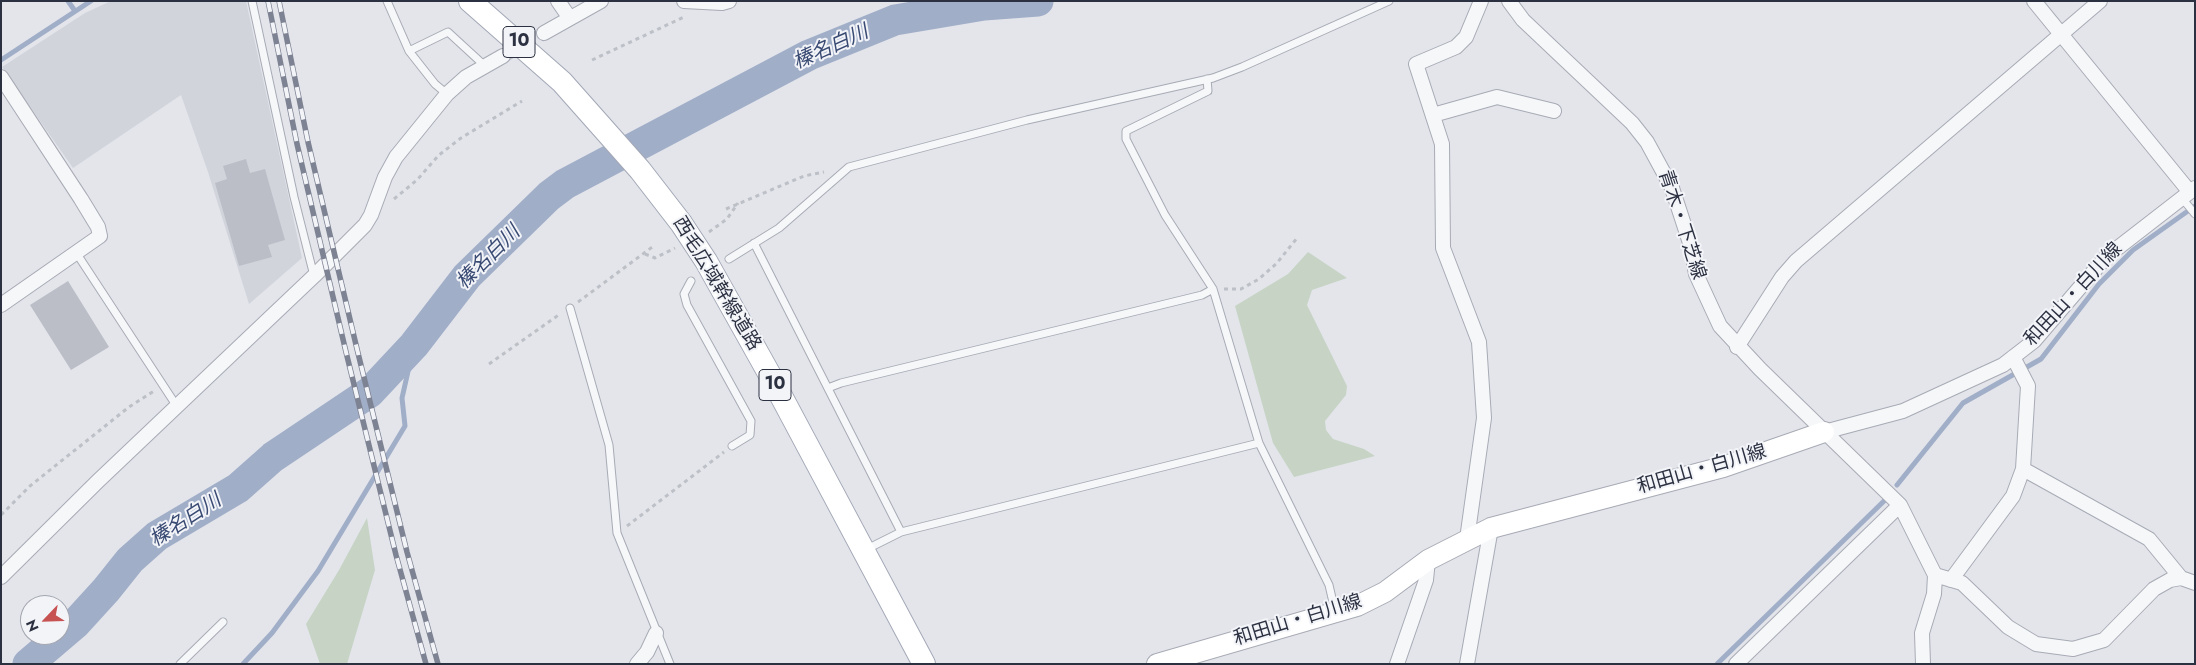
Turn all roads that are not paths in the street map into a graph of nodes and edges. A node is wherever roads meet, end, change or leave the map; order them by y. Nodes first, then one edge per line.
1 (252, 1) edge
2 (387, 1) edge
3 (558, 1) edge
4 (602, 1) edge
5 (684, 1) edge
6 (729, 1) edge
7 (1389, 1) edge
8 (1480, 1) edge
9 (1509, 1) edge
10 (2034, 1) edge
11 (2100, 1) edge
12 (471, 2) edge
13 (569, 18) junction
14 (544, 33) tunnel mouth
15 (2062, 34) junction
16 (409, 51) junction
17 (504, 56) tunnel mouth
18 (484, 66) junction
19 (1, 77) edge
20 (1207, 79) junction
21 (447, 94) junction
22 (1554, 111) dead end
23 (1433, 115) junction
24 (2187, 194) edge
25 (2195, 214) edge
26 (754, 243) junction
27 (77, 254) junction
28 (729, 259) dead end
29 (314, 276) junction
30 (691, 281) dead end
31 (1213, 289) junction
32 (1, 305) edge
33 (570, 308) road end
34 (1737, 347) junction
35 (2014, 359) junction
36 (828, 388) junction
37 (176, 405) junction
38 (1824, 432) junction
39 (1259, 443) junction
40 (732, 446) road end
41 (2023, 469) junction
42 (1900, 506) junction
43 (1491, 528) junction
44 (901, 532) junction
45 (1467, 538) junction
46 (863, 551) junction
47 (1428, 560) junction
48 (1935, 575) junction
49 (1, 577) edge
50 (1951, 580) junction
51 (2188, 580) edge
52 (1336, 614) junction
53 (223, 622) dead end
54 (656, 633) junction
55 (180, 664) edge
56 (637, 664) edge
57 (670, 664) edge
58 (924, 664) edge
59 (1157, 664) edge
60 (1397, 664) edge
61 (1467, 664) edge
62 (1736, 664) edge
63 (1922, 664) edge

1 - 29 lane
2 - 16 lane
3 - 13 street
4 - 13 street
5 - 6 street
7 - 20 lane
8 - 23 street
9 - 34 street, 青木・下芝線
10 - 15 street
11 - 15 street
12 - 46 main road, 西毛広域幹線道路 / 10
13 - 14 street
15 - 24 street
15 - 34 street
16 - 18 lane
16 - 21 lane
17 - 18 street
18 - 21 street
19 - 27 street
20 - 26 lane
20 - 31 lane
21 - 29 street
22 - 23 street
23 - 45 street
24 - 25 lane
24 - 35 street, 和田山・白川線
26 - 28 lane
26 - 36 lane
27 - 32 street
27 - 37 lane
29 - 37 street
30 - 40 lane
31 - 36 lane
31 - 39 lane
33 - 54 lane
34 - 38 street, 青木・下芝線
35 - 38 street, 和田山・白川線
35 - 41 street
36 - 44 lane
37 - 49 street
38 - 42 street, 青木・下芝線
38 - 43 street, 和田山・白川線
39 - 44 lane
39 - 52 lane
41 - 50 street
41 - 51 street
42 - 48 street, 青木・下芝線
42 - 62 street
43 - 45 street, 和田山・白川線
43 - 61 street
44 - 46 lane
45 - 47 street, 和田山・白川線
46 - 58 main road, 西毛広域幹線道路 / 10
47 - 52 street, 和田山・白川線
47 - 60 street
48 - 50 street
48 - 63 street
50 - 51 street
52 - 59 street, 和田山・白川線
53 - 55 lane
54 - 56 street
54 - 57 lane

